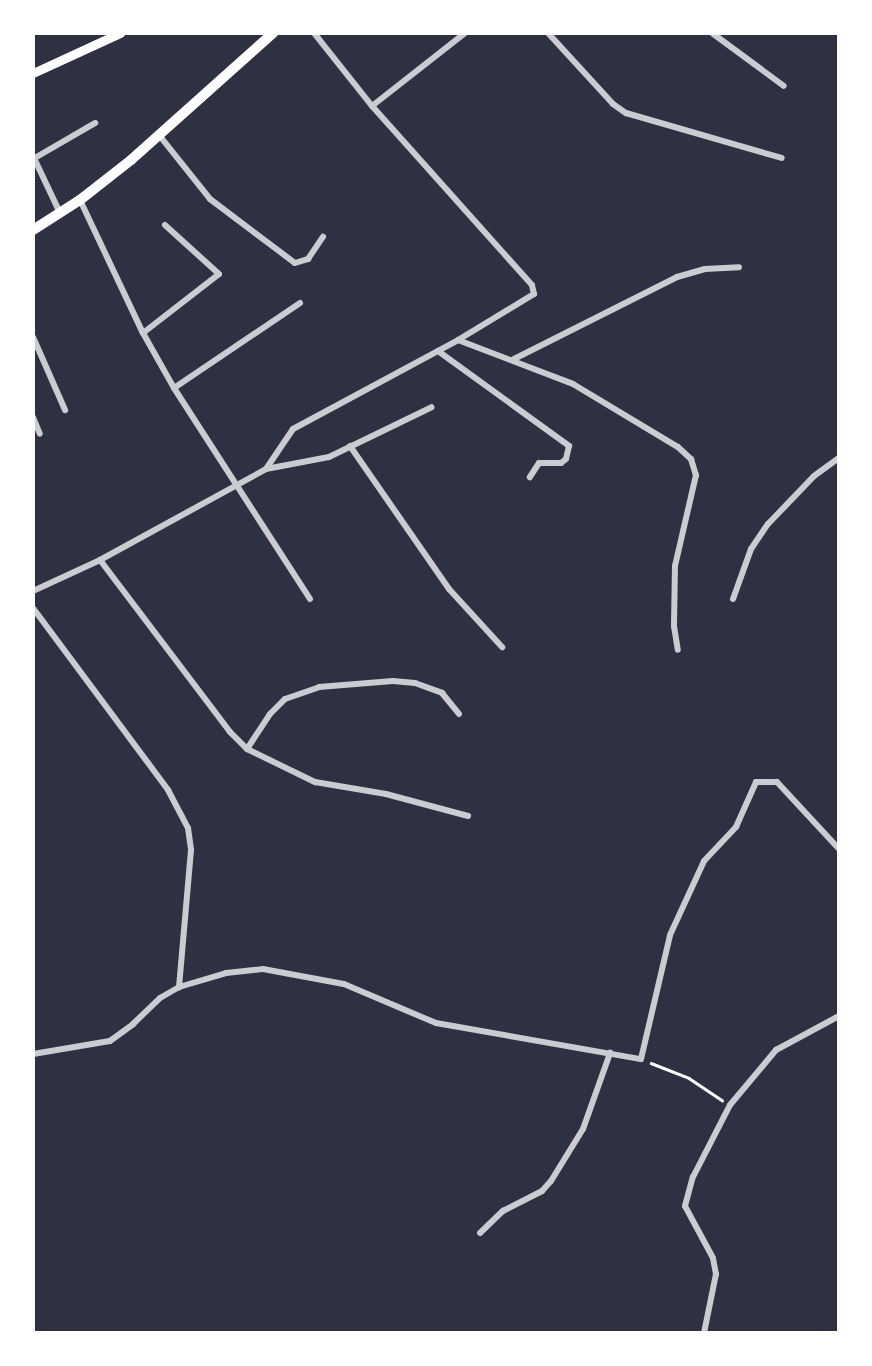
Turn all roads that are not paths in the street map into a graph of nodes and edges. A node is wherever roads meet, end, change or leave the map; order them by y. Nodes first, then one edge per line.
1 (120, 33) edge
2 (273, 33) edge
3 (314, 33) edge
4 (465, 33) edge
5 (548, 33) edge
6 (712, 33) edge
7 (105, 36) edge
8 (33, 73) edge
9 (784, 86) dead end
10 (372, 106) junction
11 (95, 123) dead end
12 (159, 135) junction
13 (782, 158) dead end
14 (34, 159) edge
15 (80, 200) junction
16 (60, 212) junction
17 (165, 226) dead end
18 (33, 230) edge
19 (323, 237) dead end
20 (739, 267) dead end
21 (300, 303) dead end
22 (143, 333) junction
23 (33, 337) edge
24 (458, 340) junction
25 (438, 351) junction
26 (514, 359) junction
27 (174, 388) junction
28 (432, 407) dead end
29 (65, 410) dead end
30 (33, 417) edge
31 (40, 434) dead end
32 (350, 446) junction
33 (839, 458) edge
34 (267, 469) junction
35 (530, 477) dead end
36 (238, 483) junction
37 (100, 560) junction
38 (33, 591) edge
39 (310, 599) dead end
40 (733, 599) dead end
41 (33, 608) edge
42 (502, 647) dead end
43 (678, 650) dead end
44 (459, 714) dead end
45 (247, 749) junction
46 (468, 816) dead end
47 (839, 849) edge
48 (179, 987) junction
49 (839, 1016) edge
50 (610, 1053) junction
51 (33, 1054) edge
52 (480, 1233) dead end
53 (704, 1333) edge

1 - 7 main road
2 - 12 main road
3 - 10 street
4 - 10 street
5 - 13 street
6 - 9 street
7 - 8 main road
10 - 24 street
11 - 14 street
12 - 15 main road
12 - 19 street
14 - 16 street
15 - 16 main road
15 - 22 street
16 - 18 main road
17 - 22 street
20 - 26 street
21 - 27 street
22 - 27 street
23 - 29 street
24 - 25 street
24 - 26 street
25 - 34 street
25 - 35 street
26 - 43 street
27 - 36 street
28 - 32 street
30 - 31 street
32 - 34 street
32 - 42 street
33 - 40 street
34 - 36 street
36 - 37 street
36 - 39 street
37 - 38 street
37 - 45 street
41 - 48 street
44 - 45 street
45 - 46 street
47 - 50 street
48 - 50 street
48 - 51 street
49 - 53 street
50 - 52 street

